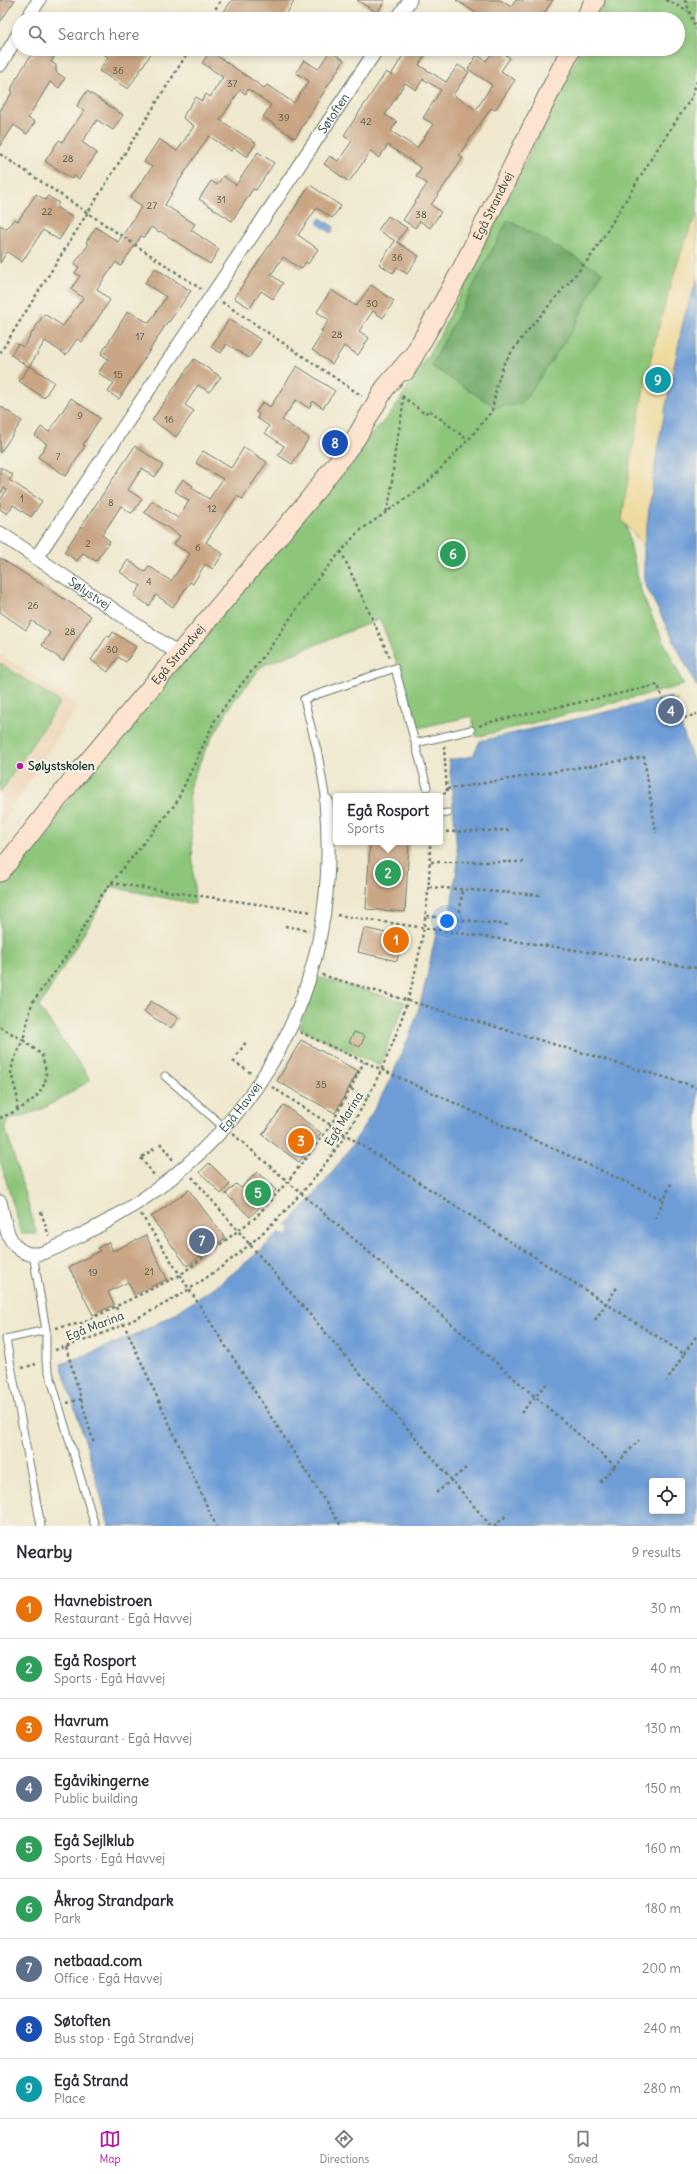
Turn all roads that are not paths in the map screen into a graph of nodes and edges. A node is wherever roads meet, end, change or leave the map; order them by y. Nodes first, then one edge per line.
1 (39, 0) edge
2 (410, 0) edge
3 (594, 0) edge
4 (31, 12) edge
5 (402, 12) edge
6 (588, 12) edge
7 (12, 45) edge
8 (372, 56) edge
9 (568, 56) edge
10 (0, 65) edge
11 (410, 359) junction
12 (356, 438) junction
13 (0, 533) edge
14 (36, 558) junction
15 (179, 654) junction
16 (471, 730) road end
17 (416, 743) junction
18 (427, 787) dead end
19 (326, 801) joint
20 (448, 813) dead end
21 (443, 814) edge
22 (332, 819) edge
23 (0, 872) edge
24 (165, 1076) dead end
25 (225, 1128) junction
26 (0, 1202) edge
27 (33, 1254) junction
28 (46, 1330) junction
29 (41, 1526) edge
30 (95, 1526) edge

1 - 4 street
2 - 5 street
3 - 6 street
7 - 10 street
8 - 14 street, Søtoften
9 - 11 street, Egå Strandvej
11 - 12 street, Egå Strandvej
11 - 12 street, Egå Strandvej
12 - 15 street, Egå Strandvej
13 - 14 street, Sølystvej
14 - 15 street, Sølystvej
15 - 23 street, Egå Strandvej
16 - 17 lane
17 - 18 lane
17 - 19 lane
19 - 22 street, Egå Havvej
20 - 21 lane
22 - 25 street, Egå Havvej
24 - 25 lane
25 - 27 street, Egå Havvej
26 - 27 street
27 - 28 lane
28 - 29 lane
28 - 30 lane

